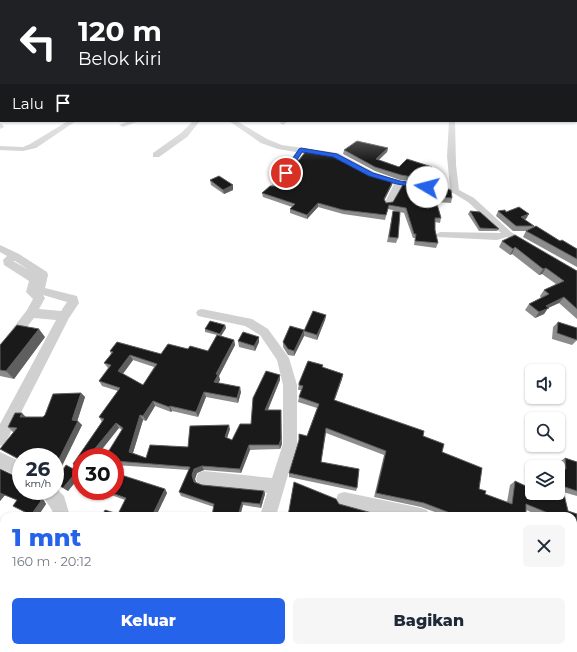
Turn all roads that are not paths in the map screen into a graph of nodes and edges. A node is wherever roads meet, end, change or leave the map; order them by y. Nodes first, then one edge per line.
1 (71, 122) edge
2 (133, 122) edge
3 (196, 122) edge
4 (234, 122) edge
5 (452, 122) edge
6 (123, 125) dead end
7 (0, 148) edge
8 (301, 150) junction
9 (156, 155) dead end
10 (399, 183) junction
11 (274, 187) edge
12 (455, 191) junction
13 (388, 204) edge
14 (508, 234) junction
15 (440, 235) dead end
16 (0, 248) edge
17 (533, 248) edge
18 (14, 256) junction
19 (31, 313) junction
20 (202, 313) dead end
21 (64, 316) junction
22 (8, 342) edge
23 (0, 439) edge
24 (0, 460) edge
25 (12, 466) edge
26 (204, 479) dead end
27 (276, 486) junction
28 (56, 500) edge
29 (344, 500) dead end
30 (61, 512) edge
31 (269, 512) edge
32 (402, 512) edge

1 - 7 street
2 - 6 street
3 - 9 street
4 - 8 street
5 - 12 street
8 - 10 street
8 - 11 street
10 - 12 street
10 - 13 street
12 - 14 street
14 - 15 street
14 - 17 street
16 - 18 street
18 - 19 street
18 - 21 street
19 - 21 street
19 - 22 street
20 - 27 street
21 - 23 street
24 - 25 street
26 - 27 street
27 - 31 street
28 - 30 street
29 - 32 street

